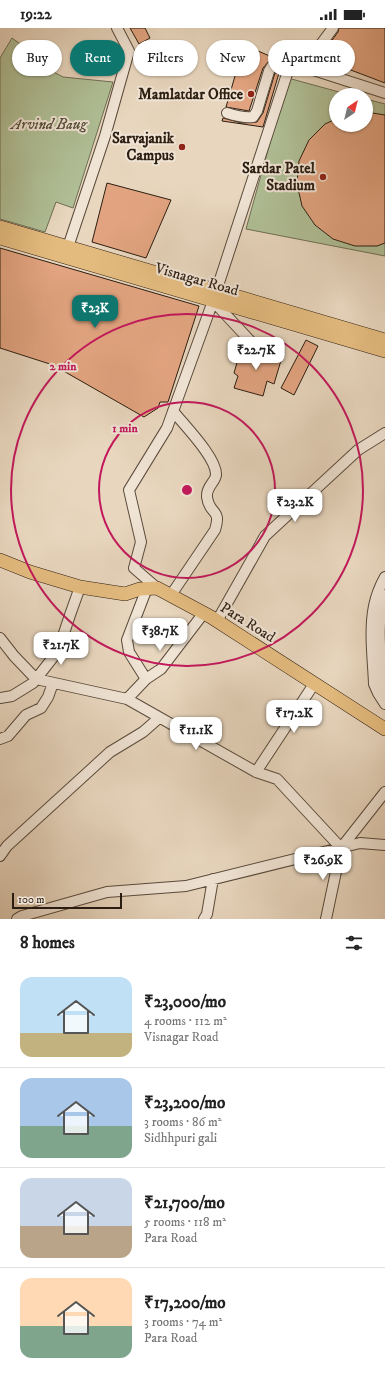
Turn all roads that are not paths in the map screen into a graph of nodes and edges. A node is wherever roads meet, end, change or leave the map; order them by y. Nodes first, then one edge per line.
1 (117, 28) edge
2 (333, 28) edge
3 (324, 40) edge
4 (268, 74) edge
5 (286, 76) edge
6 (332, 76) edge
7 (385, 93) edge
8 (227, 113) dead end
9 (0, 228) edge
10 (0, 238) edge
11 (66, 252) junction
12 (214, 296) junction
13 (385, 340) edge
14 (256, 347) dead end
15 (385, 351) edge
16 (173, 411) junction
17 (385, 433) edge
18 (0, 560) edge
19 (385, 577) edge
20 (80, 587) junction
21 (152, 588) junction
22 (171, 595) junction
23 (385, 595) edge
24 (203, 614) junction
25 (218, 621) junction
26 (0, 638) edge
27 (36, 679) junction
28 (146, 679) junction
29 (53, 683) junction
30 (314, 684) junction
31 (385, 690) edge
32 (0, 698) edge
33 (127, 699) junction
34 (385, 704) edge
35 (159, 718) junction
36 (385, 729) edge
37 (0, 740) edge
38 (256, 772) junction
39 (385, 792) edge
40 (385, 846) edge
41 (341, 848) junction
42 (0, 856) edge
43 (213, 879) junction
44 (17, 919) edge
45 (204, 919) edge
46 (326, 919) edge

1 - 11 street
2 - 3 street
4 - 8 street
5 - 12 street
6 - 7 street
9 - 11 main road, Visnagar Road
10 - 11 main road, Visnagar Road
11 - 12 main road, Visnagar Road
12 - 13 main road, Visnagar Road
12 - 14 street
12 - 15 main road, Visnagar Road
12 - 16 street
16 - 21 street
16 - 22 street
17 - 25 street
18 - 20 main road
19 - 34 street
20 - 21 main road
20 - 27 street
21 - 22 main road, Para Road
21 - 28 street
22 - 24 main road, Para Road
23 - 31 street
24 - 25 main road, Para Road
24 - 28 street
25 - 30 main road, Para Road
26 - 27 street
27 - 29 street
27 - 32 street
28 - 33 street
29 - 33 street
29 - 37 street
30 - 36 main road, Para Road
30 - 38 street
33 - 35 street
35 - 38 street
35 - 42 street
38 - 41 street
39 - 41 street
40 - 41 street
41 - 43 street
41 - 46 street
43 - 44 street
43 - 45 street

